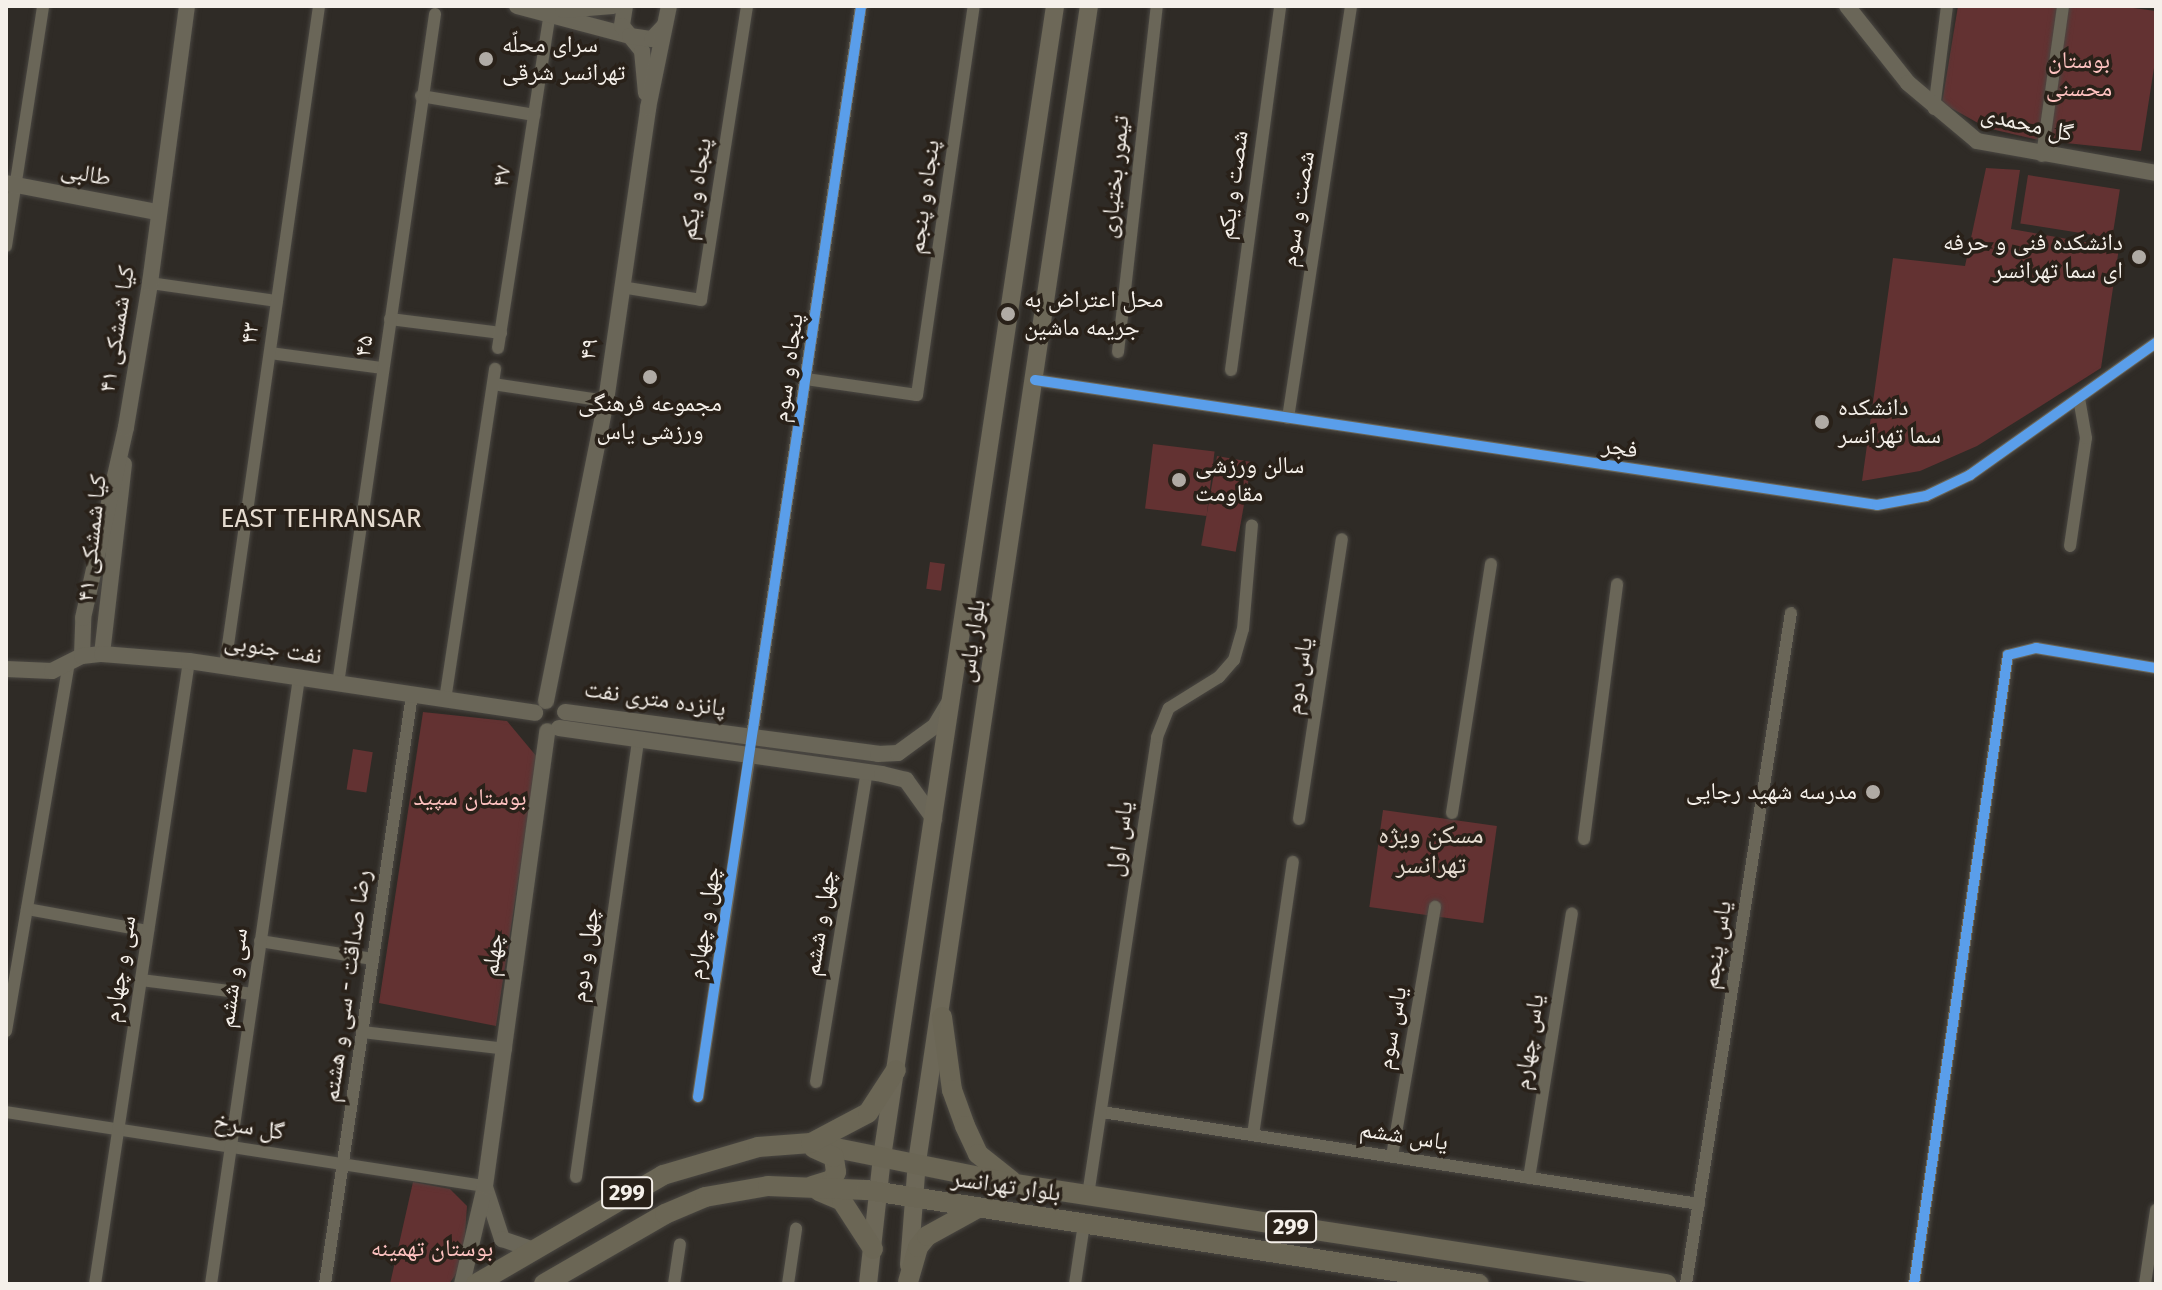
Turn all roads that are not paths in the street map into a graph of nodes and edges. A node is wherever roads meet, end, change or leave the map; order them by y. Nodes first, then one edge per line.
1 (43, 6) edge
2 (187, 6) edge
3 (319, 6) edge
4 (517, 6) edge
5 (613, 6) edge
6 (625, 6) edge
7 (747, 6) edge
8 (861, 6) edge
9 (974, 6) edge
10 (1040, 6) edge
11 (1055, 6) edge
12 (1089, 6) edge
13 (1157, 6) edge
14 (1280, 6) edge
15 (1351, 6) edge
16 (1847, 6) edge
17 (1947, 6) edge
18 (2063, 6) edge
19 (550, 11) junction
20 (666, 11) edge
21 (435, 14) dead end
22 (1052, 27) junction
23 (630, 36) junction
24 (421, 96) junction
25 (648, 108) junction
26 (1934, 109) junction
27 (534, 115) junction
28 (2042, 156) junction
29 (2156, 173) edge
30 (11, 184) edge
31 (157, 212) junction
32 (6, 246) edge
33 (150, 283) junction
34 (621, 287) junction
35 (277, 301) junction
36 (390, 319) junction
37 (501, 333) junction
38 (2156, 343) edge
39 (498, 348) dead end
40 (1118, 352) dead end
41 (270, 353) junction
42 (383, 368) junction
43 (495, 369) dead end
44 (1231, 370) dead end
45 (1000, 374) junction
46 (806, 379) junction
47 (1035, 380) junction
48 (493, 384) junction
49 (2079, 400) junction
50 (606, 401) junction
51 (1288, 418) junction
52 (126, 427) junction
53 (1252, 525) dead end
54 (1342, 539) dead end
55 (2070, 546) dead end
56 (1491, 564) dead end
57 (1617, 584) dead end
58 (1791, 613) dead end
59 (102, 654) junction
60 (75, 660) junction
61 (189, 661) junction
62 (225, 666) junction
63 (2156, 668) edge
64 (6, 669) edge
65 (299, 678) junction
66 (338, 684) junction
67 (412, 695) junction
68 (952, 698) junction
69 (445, 700) junction
70 (551, 707) junction
71 (553, 729) junction
72 (640, 730) junction
73 (752, 736) junction
74 (870, 753) junction
75 (750, 755) junction
76 (867, 772) junction
77 (1452, 813) dead end
78 (934, 819) junction
79 (1299, 819) dead end
80 (1584, 839) dead end
81 (1293, 862) dead end
82 (1435, 907) dead end
83 (27, 909) junction
84 (1572, 913) dead end
85 (148, 931) junction
86 (260, 941) junction
87 (373, 959) junction
88 (141, 980) junction
89 (253, 994) junction
90 (942, 1017) junction
91 (6, 1031) edge
92 (362, 1032) junction
93 (506, 1049) junction
94 (896, 1070) junction
95 (816, 1082) dead end
96 (698, 1097) dead end
97 (6, 1112) edge
98 (1102, 1112) junction
99 (119, 1129) junction
100 (1253, 1135) junction
101 (803, 1143) junction
102 (231, 1147) junction
103 (1392, 1156) junction
104 (882, 1157) junction
105 (917, 1162) junction
106 (343, 1164) junction
107 (576, 1177) dead end
108 (1529, 1178) junction
109 (1015, 1184) junction
110 (485, 1186) junction
111 (808, 1186) junction
112 (880, 1193) junction
113 (1088, 1195) junction
114 (914, 1199) junction
115 (1699, 1204) junction
116 (979, 1208) junction
117 (2156, 1210) edge
118 (1084, 1224) junction
119 (796, 1229) dead end
120 (680, 1244) dead end
121 (531, 1249) junction
122 (873, 1249) junction
123 (908, 1283) edge
124 (95, 1284) edge
125 (211, 1284) edge
126 (325, 1284) edge
127 (462, 1284) edge
128 (476, 1284) edge
129 (544, 1284) edge
130 (674, 1284) edge
131 (788, 1284) edge
132 (868, 1284) edge
133 (1075, 1284) edge
134 (1479, 1284) edge
135 (1666, 1284) edge
136 (1686, 1284) edge
137 (1914, 1284) edge
138 (2145, 1284) edge

1 - 30 street
2 - 31 street, ۴۱ کیا شمشکی
3 - 35 street, ۴۳
4 - 19 street
5 - 19 street
6 - 23 street
7 - 34 street, پنجاه و یکم
8 - 46 street, پنجاه و سوم
9 - 46 street, پنجاه و پنجم
10 - 22 main road
11 - 22 main road, بلوار یاس
12 - 47 main road, بلوار یاس
13 - 40 street, تیمور بختیاری
14 - 44 street, شصت و یکم
15 - 51 street, شصت و سوم
16 - 26 street, گل محمدی
17 - 26 street
18 - 28 street
19 - 23 street
19 - 27 street, ۴۷
20 - 23 street
20 - 25 street
21 - 24 street, ۴۵
22 - 45 main road, بلوار یاس
23 - 25 street
24 - 27 street
24 - 36 street, ۴۵
25 - 34 street, ۴۹
26 - 28 street, گل محمدی
27 - 37 street, ۴۷
28 - 29 street, گل محمدی
30 - 31 street, طالبی
30 - 32 street
31 - 33 street, ۴۱ کیا شمشکی
33 - 35 street
33 - 52 street, ۴۱ کیا شمشکی
34 - 50 street, ۴۹
35 - 41 street, ۴۳
36 - 37 street
36 - 42 street, ۴۵
37 - 39 street, ۴۷
38 - 49 street, فجر
41 - 42 street
41 - 62 street, ۴۳
42 - 66 street, ۴۵
43 - 48 street
45 - 47 main road
45 - 68 main road, بلوار یاس
46 - 73 street, پنجاه و سوم
47 - 51 street, فجر
47 - 90 main road, بلوار یاس
48 - 50 street
48 - 69 street
49 - 51 street, فجر
49 - 55 street
50 - 70 street, ۴۹
52 - 59 street, کیا شمشکی ۴۱
52 - 60 street, ۴۱ کیا شمشکی
53 - 98 street, یاس اول
54 - 79 street, یاس دوم
56 - 77 street
57 - 80 street
58 - 115 street, یاس پنجم
59 - 60 street, نفت جنوبی
59 - 61 street, نفت جنوبی
60 - 64 street, نفت جنوبی
60 - 83 street
61 - 62 street, نفت جنوبی
61 - 85 street, سی و چهارم
62 - 65 street, نفت جنوبی
63 - 137 street
65 - 66 street, نفت جنوبی
65 - 86 street, سی و ششم
66 - 67 street, نفت جنوبی
67 - 69 street, نفت جنوبی
67 - 87 street, رضا صداقت - سی و هشتم
68 - 74 street, پانزده متری نفت
68 - 78 main road, بلوار یاس
69 - 70 street, نفت جنوبی
70 - 71 street, چهلم
70 - 71 street
70 - 72 street, پانزده متری نفت
71 - 72 street, پانزده متری نفت
71 - 93 street, چهلم
72 - 73 street, پانزده متری نفت
72 - 75 street, پانزده متری نفت
72 - 107 street, چهل و دوم
73 - 74 street, پانزده متری نفت
73 - 75 street
74 - 76 street
75 - 76 street, پانزده متری نفت
75 - 96 street, چهل و چهارم
76 - 78 street, پانزده متری نفت
76 - 95 street, چهل و ششم
78 - 94 main road, بلوار یاس
81 - 100 street
82 - 103 street, یاس سوم
83 - 85 street
83 - 91 street
84 - 108 street, یاس چهارم
85 - 88 street, سی و چهارم
86 - 87 street
86 - 89 street, سی و ششم
87 - 92 street, رضا صداقت - سی و هشتم
88 - 89 street
88 - 99 street, سی و چهارم
89 - 102 street, سی و ششم
90 - 105 main road, بلوار یاس
90 - 109 main road
92 - 93 street
92 - 106 street, رضا صداقت - سی و هشتم
93 - 110 street, چهلم
94 - 101 main road
94 - 104 main road, بلوار یاس
97 - 99 street, گل سرخ
98 - 100 street, یاس ششم
98 - 113 street, یاس اول
99 - 102 street, گل سرخ
99 - 124 street, سی و چهارم
100 - 103 street, یاس ششم
101 - 104 main road, بلوار تهرانسر / 299
101 - 111 main road
101 - 121 main road, بلوار تهرانسر / 299
102 - 106 street, گل سرخ
102 - 125 street, سی و ششم
103 - 108 street, یاس ششم
104 - 105 main road, بلوار تهرانسر / 299
104 - 112 main road, بلوار یاس
105 - 109 main road, بلوار تهرانسر / 299
105 - 114 main road, بلوار یاس
106 - 110 street, گل سرخ
106 - 126 street, رضا صداقت - سی و هشتم
108 - 115 street, یاس ششم
109 - 113 main road, بلوار تهرانسر / 299
110 - 121 street
110 - 127 street, چهلم
111 - 112 main road, بلوار تهرانسر / 299
111 - 122 main road
111 - 129 main road, بلوار تهرانسر / 299
112 - 114 main road, بلوار تهرانسر / 299
112 - 122 main road
113 - 135 main road, بلوار تهرانسر / 299
114 - 116 main road, بلوار تهرانسر / 299
114 - 123 main road, بلوار یاس
115 - 136 street, یاس پنجم
116 - 118 main road, بلوار تهرانسر / 299
116 - 123 main road
117 - 138 street
118 - 133 street
118 - 134 main road, بلوار تهرانسر / 299
119 - 131 street
120 - 130 street
121 - 128 main road, بلوار تهرانسر / 299
122 - 132 main road

